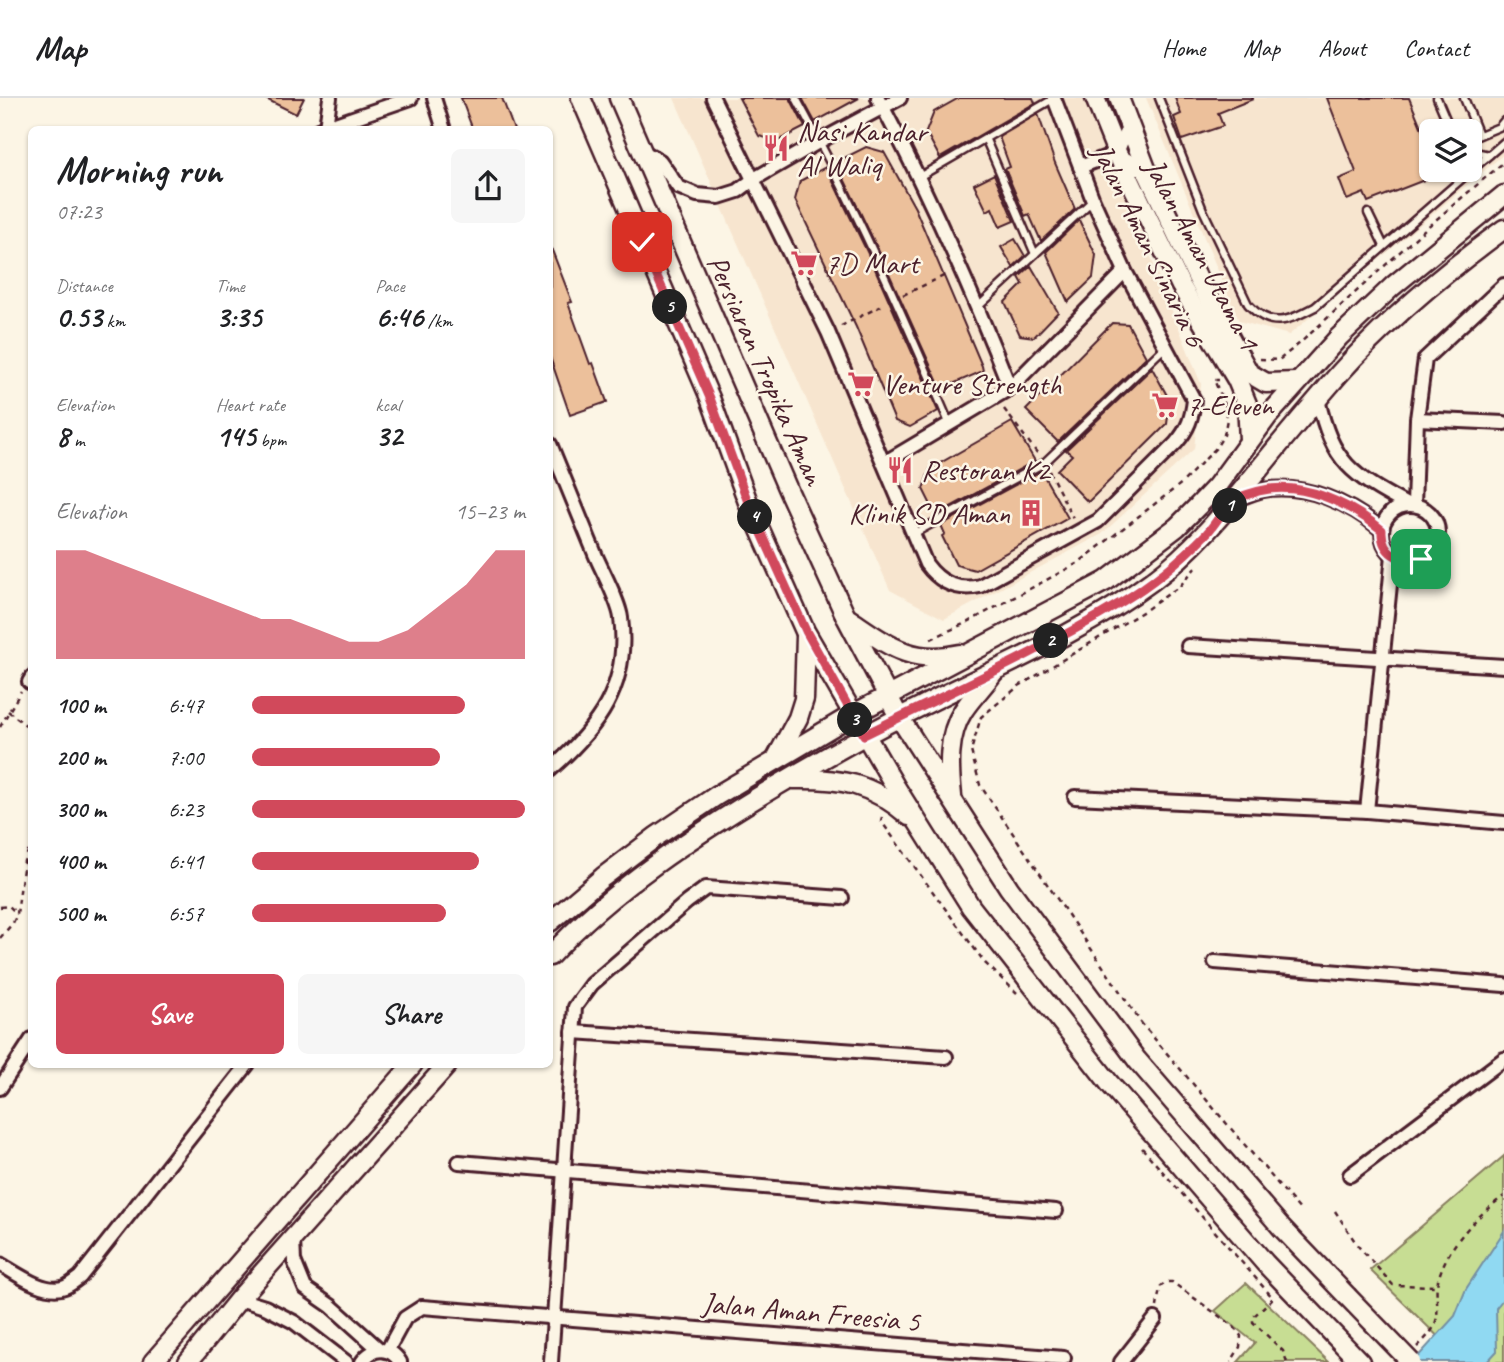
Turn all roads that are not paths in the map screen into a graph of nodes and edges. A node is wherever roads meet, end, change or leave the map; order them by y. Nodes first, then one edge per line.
1 (330, 98) edge
2 (411, 98) edge
3 (435, 98) edge
4 (581, 98) edge
5 (619, 98) edge
6 (713, 98) edge
7 (796, 98) edge
8 (900, 98) edge
9 (1054, 98) edge
10 (1095, 98) edge
11 (1119, 98) edge
12 (1158, 98) edge
13 (1437, 98) edge
14 (1464, 98) edge
15 (881, 103) edge
16 (1446, 119) edge
17 (1473, 119) edge
18 (1504, 121) edge
19 (1129, 124) junction
20 (323, 126) edge
21 (328, 126) edge
22 (443, 126) edge
23 (1482, 134) edge
24 (986, 140) junction
25 (820, 141) junction
26 (1504, 142) edge
27 (640, 150) junction
28 (1117, 153) junction
29 (1482, 154) edge
30 (1489, 155) junction
31 (1080, 167) junction
32 (1148, 174) junction
33 (919, 177) junction
34 (754, 179) junction
35 (1504, 195) edge
36 (1093, 200) junction
37 (1368, 213) dead end
38 (1504, 229) edge
39 (1384, 246) junction
40 (1035, 254) junction
41 (1125, 271) junction
42 (1504, 285) edge
43 (978, 307) junction
44 (1167, 345) junction
45 (1243, 377) junction
46 (1297, 382) junction
47 (1010, 388) junction
48 (1318, 399) junction
49 (1417, 419) junction
50 (1504, 423) edge
51 (950, 425) junction
52 (1250, 439) junction
53 (553, 451) edge
54 (884, 463) junction
55 (1235, 500) junction
56 (1410, 505) junction
57 (1382, 530) junction
58 (915, 538) junction
59 (1393, 555) junction
60 (846, 617) junction
61 (806, 631) junction
62 (1188, 646) dead end
63 (979, 650) junction
64 (1381, 659) junction
65 (1504, 666) edge
66 (995, 670) junction
67 (889, 697) junction
68 (852, 715) junction
69 (899, 717) junction
70 (864, 735) junction
71 (776, 759) junction
72 (553, 767) edge
73 (789, 779) junction
74 (952, 797) junction
75 (1075, 797) dead end
76 (1367, 811) junction
77 (1504, 823) edge
78 (922, 827) junction
79 (842, 898) dead end
80 (553, 919) edge
81 (553, 953) edge
82 (1215, 962) dead end
83 (1504, 985) edge
84 (573, 1032) junction
85 (28, 1045) edge
86 (946, 1057) dead end
87 (1504, 1059) edge
88 (245, 1068) edge
89 (408, 1068) edge
90 (444, 1068) edge
91 (0, 1088) edge
92 (459, 1162) dead end
93 (564, 1171) junction
94 (1350, 1175) dead end
95 (1056, 1211) dead end
96 (293, 1240) junction
97 (0, 1264) edge
98 (239, 1299) junction
99 (555, 1317) junction
100 (1155, 1318) road end
101 (383, 1350) junction
102 (1064, 1358) dead end
103 (1411, 1358) edge
104 (153, 1362) edge
105 (188, 1362) edge
106 (346, 1362) edge
107 (362, 1362) edge
108 (400, 1362) edge
109 (551, 1362) edge
110 (1121, 1362) edge
111 (1360, 1362) edge

1 - 20 street
2 - 21 street
3 - 22 street
4 - 61 street, Persiaran Tropika Aman
5 - 27 street, Persiaran Tropika Aman
6 - 34 street
7 - 25 lane
8 - 15 street
9 - 24 lane
9 - 31 street, Jalan Aman Sinaria 6
10 - 28 street, Jalan Aman Utama 1
11 - 19 street, Jalan Aman Utama 1
12 - 39 lane
13 - 16 lane
14 - 17 lane
15 - 25 street
15 - 33 street
18 - 23 lane
19 - 28 street
19 - 32 street, Jalan Aman Utama 1
24 - 33 lane
24 - 40 lane
25 - 34 street
25 - 51 lane
26 - 30 lane
27 - 34 street
27 - 60 street, Persiaran Tropika Aman
28 - 31 street
28 - 32 street
28 - 45 street, Jalan Aman Utama 1
29 - 30 lane
30 - 39 lane
31 - 36 street, Jalan Aman Sinaria 6
32 - 45 street, Jalan Aman Utama 1
33 - 43 street
34 - 54 street
35 - 46 street
36 - 40 lane
36 - 41 street, Jalan Aman Sinaria 6
37 - 39 lane
38 - 48 street
40 - 43 lane
41 - 44 street, Jalan Aman Sinaria 6
41 - 47 street
42 - 49 street
43 - 47 street
44 - 58 lane
44 - 58 street, Jalan Aman Sinaria 6
45 - 46 street, Jalan Aman Utama 1
45 - 52 street, Jalan Aman Utama 1
46 - 52 street
47 - 51 street
48 - 55 street
48 - 56 street
49 - 50 street
49 - 56 street
51 - 54 street
52 - 63 street
53 - 72 street
54 - 58 street
55 - 57 street
55 - 66 street
56 - 57 street
56 - 59 street
57 - 59 street
59 - 64 street
60 - 63 street
60 - 67 street, Persiaran Tropika Aman
61 - 68 street, Persiaran Tropika Aman
61 - 71 street
62 - 64 street
63 - 67 street
64 - 65 street
64 - 76 street
66 - 69 street
66 - 74 street
67 - 68 street
67 - 69 street, Persiaran Tropika Aman
68 - 70 street, Persiaran Tropika Aman
68 - 71 street
69 - 70 street
69 - 74 street, Persiaran Tropika Aman
70 - 73 street
70 - 78 street, Persiaran Tropika Aman
71 - 80 street
73 - 78 street
73 - 81 street
74 - 103 street, Persiaran Tropika Aman, bridge
75 - 76 street
76 - 77 street
78 - 111 street, Persiaran Tropika Aman
79 - 84 street
82 - 83 street
84 - 86 street
84 - 93 street
85 - 91 street
87 - 94 street
88 - 97 street
89 - 104 street
90 - 96 street
92 - 93 street
93 - 95 street
93 - 99 street
96 - 98 street
96 - 101 street
98 - 105 street
98 - 106 street
99 - 101 street, Jalan Aman Freesia 5
99 - 102 street, Jalan Aman Freesia 5
99 - 109 street
100 - 110 street
101 - 107 street
101 - 108 street

